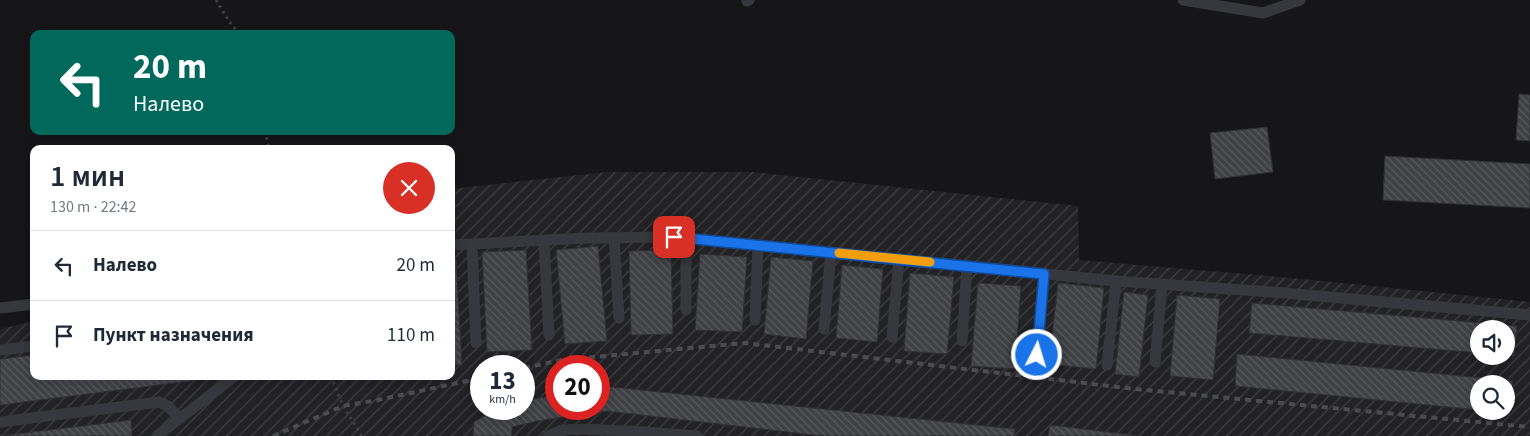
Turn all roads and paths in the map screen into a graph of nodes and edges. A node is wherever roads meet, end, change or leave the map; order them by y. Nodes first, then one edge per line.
1 (216, 0) edge
2 (1183, 0) edge
3 (1300, 0) edge
4 (236, 30) edge
5 (614, 238) junction
6 (686, 238) junction
7 (544, 240) junction
8 (472, 244) junction
9 (455, 245) edge
10 (758, 246) junction
11 (831, 252) junction
12 (899, 259) junction
13 (967, 266) junction
14 (1044, 274) junction
15 (1116, 281) junction
16 (1162, 285) junction
17 (30, 304) edge
18 (0, 308) edge
19 (686, 310) dead end
20 (1530, 315) edge
21 (619, 318) dead end
22 (755, 320) dead end
23 (824, 329) dead end
24 (548, 335) dead end
25 (892, 337) dead end
26 (962, 341) dead end
27 (476, 343) dead end
28 (30, 346) edge
29 (0, 350) edge
30 (1037, 355) dead end
31 (1155, 362) dead end
32 (1107, 365) dead end
33 (230, 380) edge
34 (333, 380) edge
35 (180, 419) junction
36 (0, 422) edge
37 (157, 436) edge
38 (362, 436) edge
39 (548, 436) edge
40 (697, 436) edge

1 - 4 path
2 - 3 lane
5 - 6 lane
5 - 7 lane
5 - 21 lane
6 - 10 lane
6 - 19 lane
7 - 8 lane
7 - 24 lane
8 - 9 lane
8 - 27 lane
10 - 11 lane
10 - 22 lane
11 - 12 lane
11 - 23 lane
12 - 13 lane
12 - 25 lane
13 - 14 lane
13 - 26 lane
14 - 15 lane
14 - 30 lane
15 - 16 lane
15 - 32 lane
16 - 20 lane
16 - 31 lane
17 - 18 lane
28 - 29 lane
33 - 35 lane
34 - 38 path
35 - 36 lane
35 - 37 lane
39 - 40 lane

